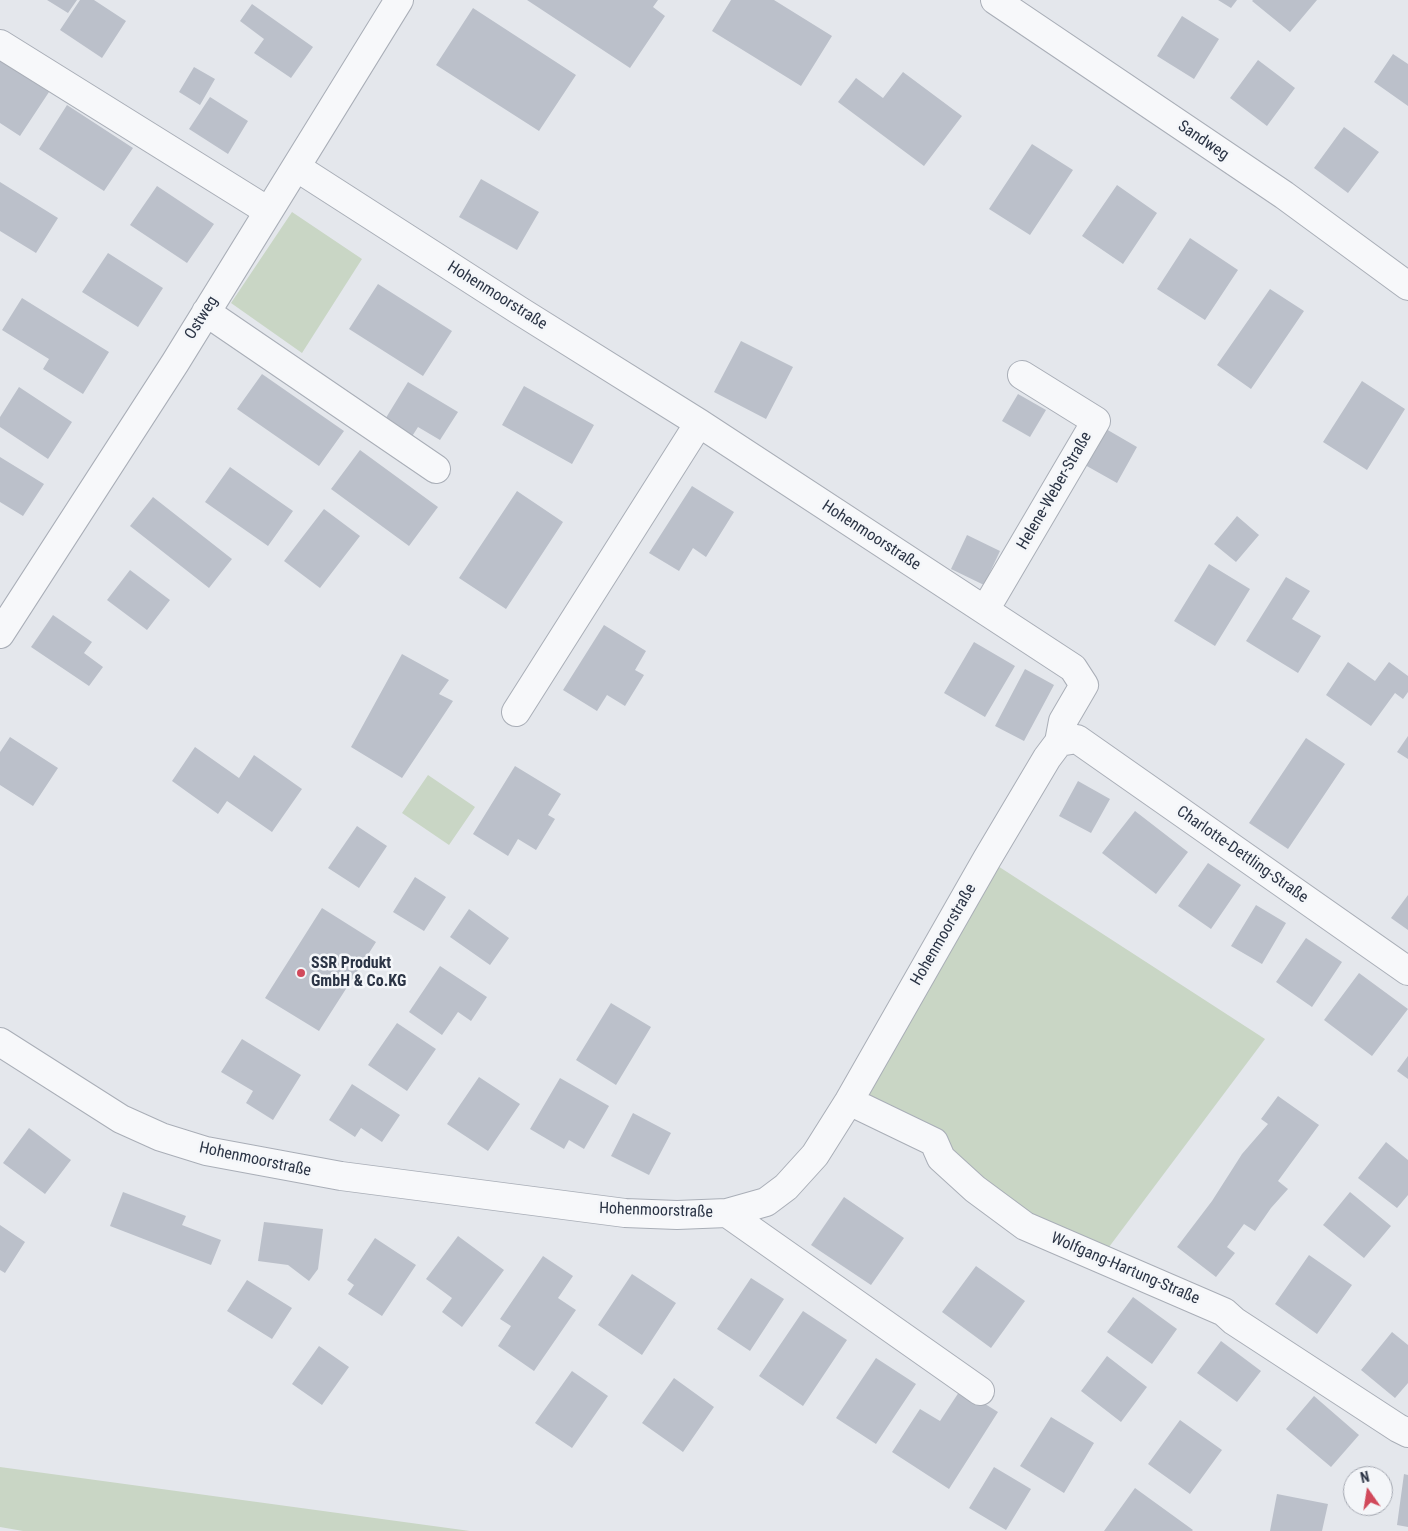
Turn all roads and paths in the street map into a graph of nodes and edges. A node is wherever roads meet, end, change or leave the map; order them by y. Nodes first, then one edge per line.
1 (399, 0) edge
2 (995, 0) edge
3 (0, 44) edge
4 (296, 166) junction
5 (268, 211) junction
6 (1408, 286) edge
7 (206, 312) junction
8 (1022, 374) dead end
9 (699, 423) junction
10 (436, 469) dead end
11 (985, 610) junction
12 (0, 634) edge
13 (516, 712) dead end
14 (1068, 741) junction
15 (1408, 971) edge
16 (0, 1042) edge
17 (849, 1101) junction
18 (727, 1213) junction
19 (980, 1391) dead end
20 (1408, 1433) edge

1 - 4 street, Ostweg
2 - 6 street, Sandweg
3 - 5 street
4 - 5 street, Ostweg
4 - 9 street, Hohenmoorstraße
5 - 7 street, Ostweg
7 - 10 street
7 - 12 street, Ostweg
8 - 11 street, Helene-Weber-Straße
9 - 11 street, Hohenmoorstraße
9 - 13 street
11 - 14 street, Hohenmoorstraße
14 - 15 street, Charlotte-Dettling-Straße
14 - 17 street, Hohenmoorstraße
16 - 18 street, Hohenmoorstraße
17 - 18 street, Hohenmoorstraße
17 - 20 street, Wolfgang-Hartung-Straße
18 - 19 street

